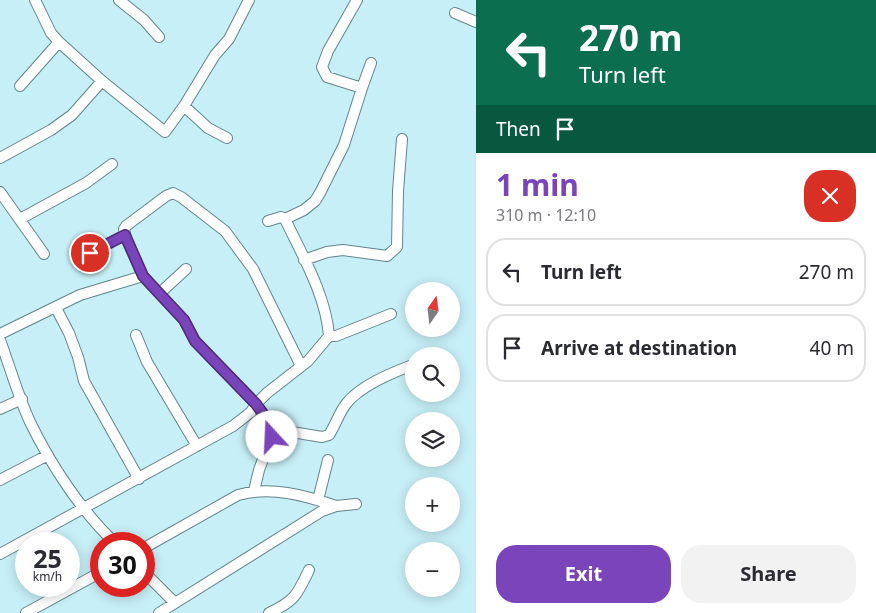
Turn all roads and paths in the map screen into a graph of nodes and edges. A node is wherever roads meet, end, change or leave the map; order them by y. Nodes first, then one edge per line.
1 (35, 0) edge
2 (118, 0) edge
3 (249, 0) edge
4 (357, 0) edge
5 (455, 13) dead end
6 (476, 22) edge
7 (159, 37) dead end
8 (59, 42) junction
9 (370, 63) dead end
10 (102, 81) junction
11 (20, 86) dead end
12 (362, 88) junction
13 (184, 106) junction
14 (227, 138) dead end
15 (402, 139) dead end
16 (0, 158) edge
17 (112, 164) dead end
18 (0, 192) edge
19 (20, 219) junction
20 (285, 219) junction
21 (268, 221) dead end
22 (125, 235) junction
23 (90, 253) dead end
24 (44, 254) dead end
25 (304, 260) junction
26 (186, 269) dead end
27 (143, 276) junction
28 (160, 293) junction
29 (56, 308) junction
30 (391, 314) dead end
31 (0, 334) edge
32 (136, 335) dead end
33 (329, 336) junction
34 (0, 340) edge
35 (301, 366) junction
36 (405, 368) edge
37 (22, 399) junction
38 (256, 404) junction
39 (0, 409) edge
40 (274, 429) junction
41 (197, 446) junction
42 (48, 455) junction
43 (328, 460) dead end
44 (139, 479) junction
45 (0, 480) edge
46 (254, 491) junction
47 (318, 500) junction
48 (356, 504) dead end
49 (336, 506) junction
50 (83, 509) junction
51 (105, 532) edge
52 (155, 542) edge
53 (0, 554) edge
54 (309, 570) dead end
55 (90, 578) edge
56 (155, 583) edge
57 (175, 603) junction
58 (26, 613) edge
59 (159, 613) edge
60 (269, 613) edge

1 - 8 street
2 - 7 street
3 - 13 street
4 - 12 street
5 - 6 street
8 - 10 street
8 - 11 street
9 - 12 street
10 - 13 street
10 - 16 street
12 - 20 street
13 - 14 street
15 - 25 street
17 - 19 street
18 - 19 street
19 - 24 street
20 - 21 street
20 - 25 street
22 - 23 street
22 - 27 street
22 - 35 street
25 - 33 street
26 - 28 street
27 - 28 street
27 - 29 street
28 - 38 street
29 - 31 street
29 - 44 street
30 - 33 street
32 - 41 street
33 - 35 street
34 - 37 street
35 - 38 street
36 - 40 street
37 - 39 street
37 - 42 street
38 - 40 street
38 - 41 street
40 - 46 street
41 - 44 street
42 - 45 street
42 - 50 street
43 - 47 street
44 - 50 street
46 - 47 street
46 - 52 street
47 - 49 street
48 - 49 street
49 - 57 street
50 - 51 street
50 - 53 street
54 - 60 street
55 - 58 street
56 - 57 street
57 - 59 street

